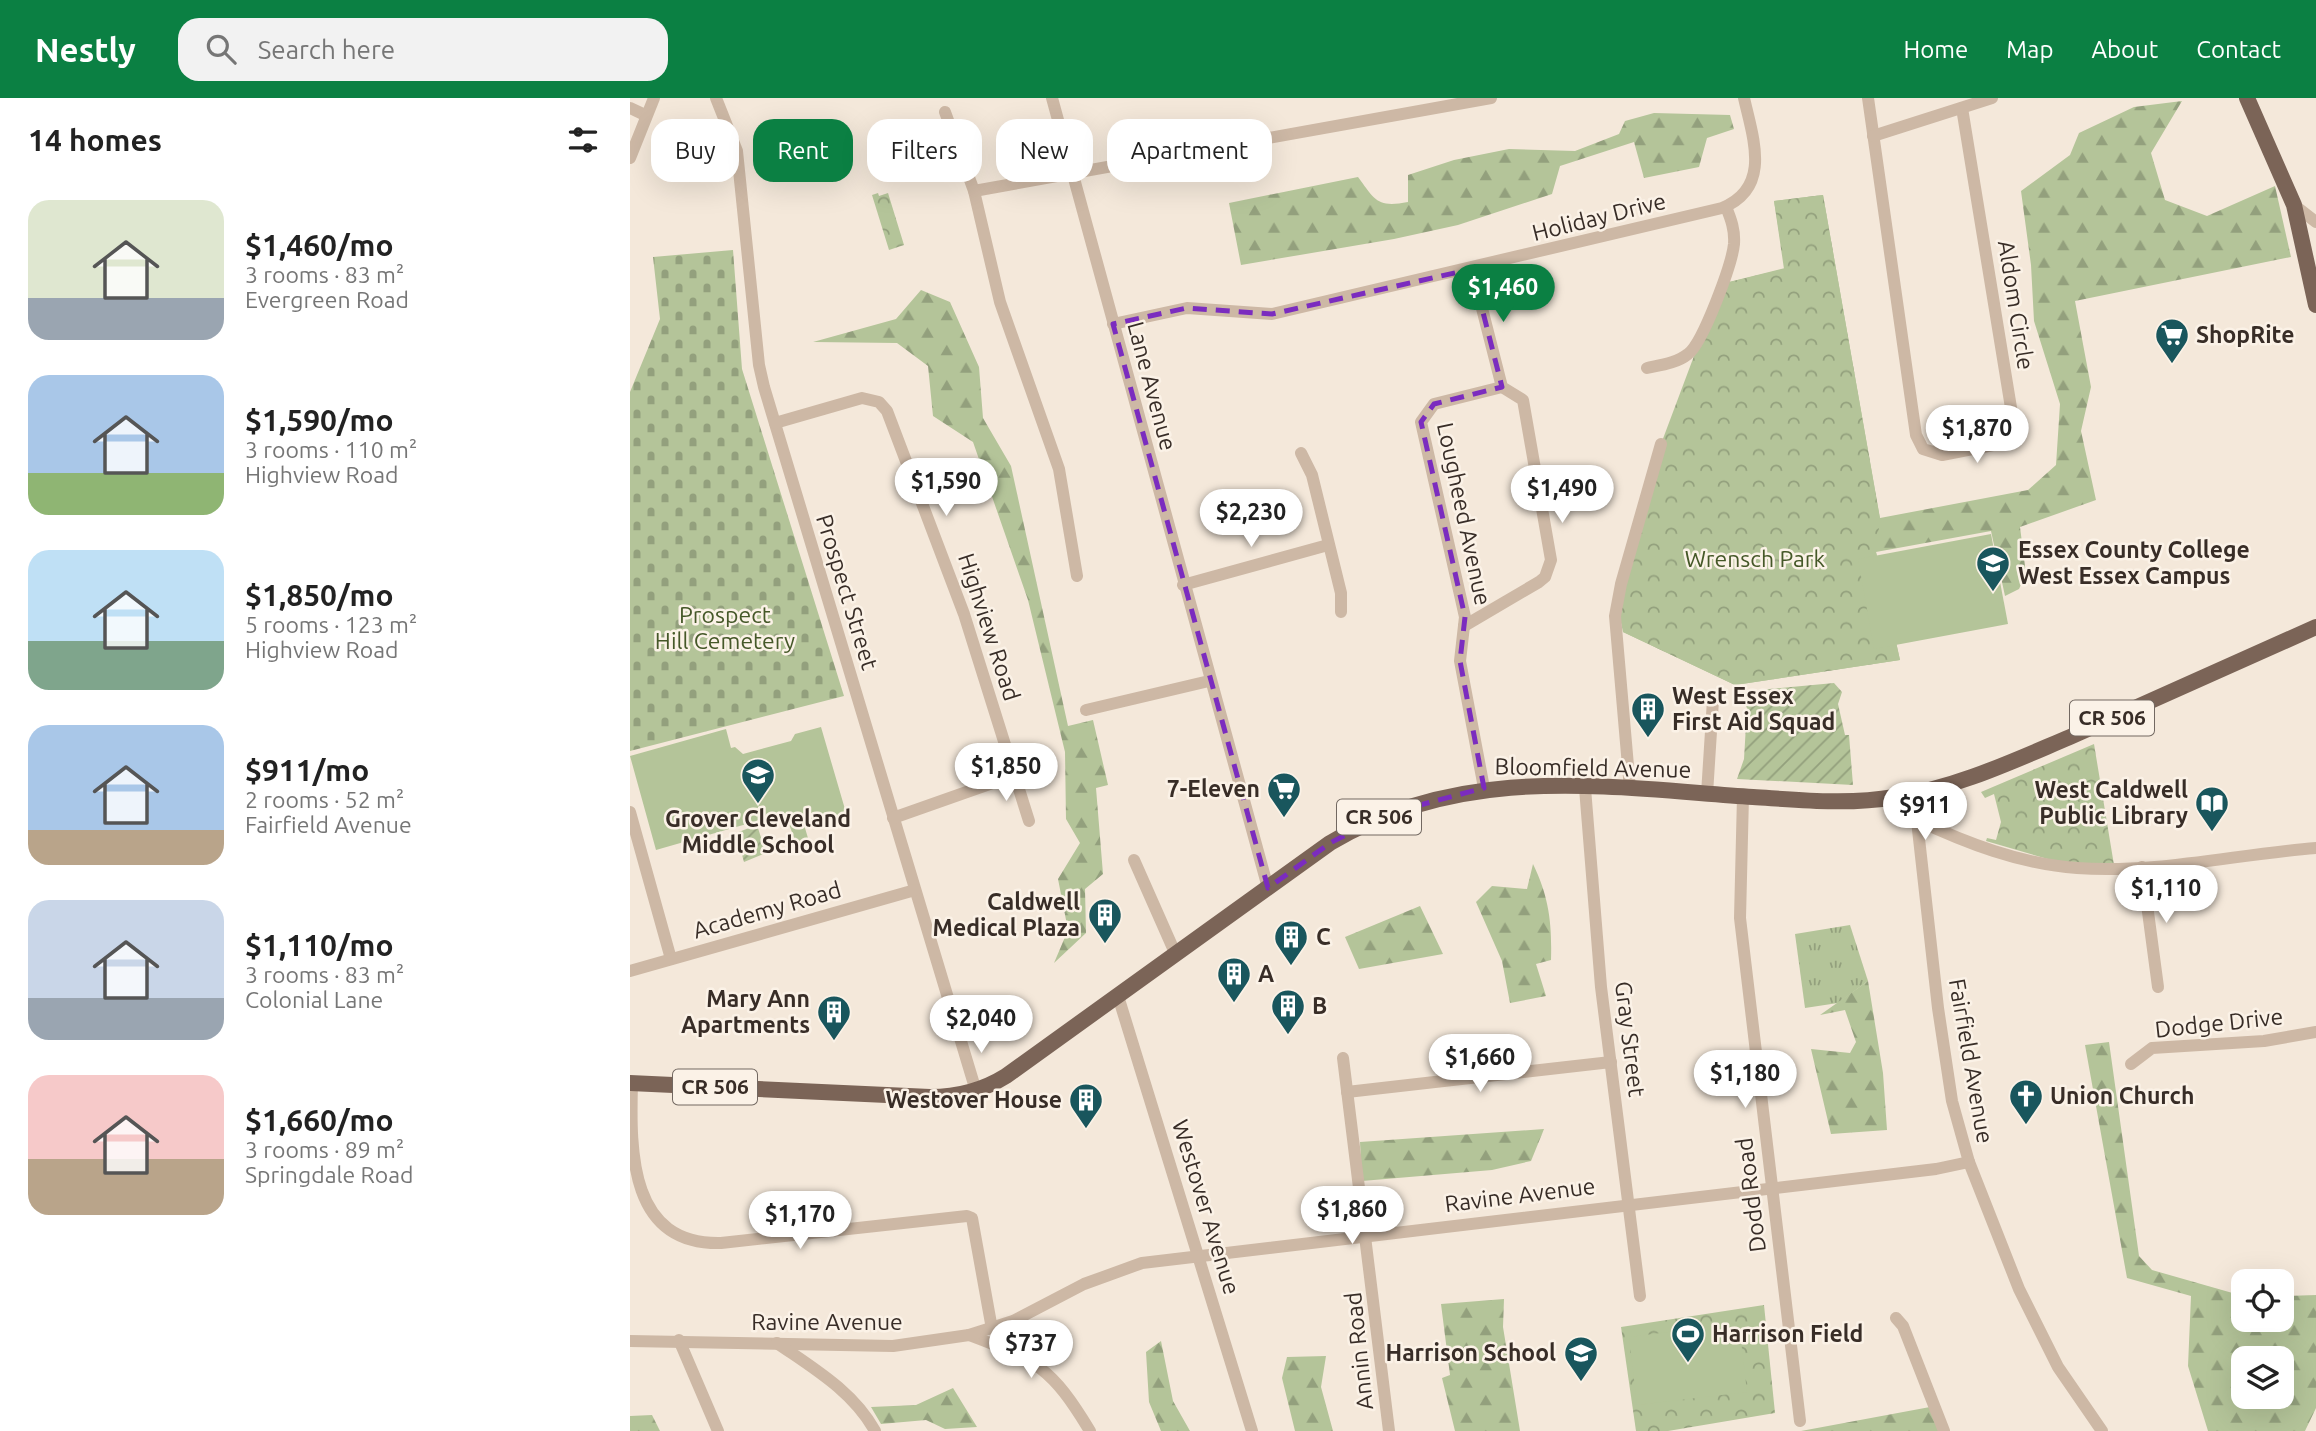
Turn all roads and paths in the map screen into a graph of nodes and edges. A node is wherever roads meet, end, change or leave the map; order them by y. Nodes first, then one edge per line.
1 (654, 98) edge
2 (716, 98) edge
3 (1052, 98) edge
4 (1491, 98) edge
5 (1744, 98) edge
6 (1868, 98) edge
7 (1993, 98) edge
8 (2247, 98) edge
9 (1441, 103) edge
10 (630, 107) edge
11 (1962, 108) junction
12 (945, 112) dead end
13 (645, 115) junction
14 (1058, 119) edge
15 (1873, 136) junction
16 (630, 158) edge
17 (1093, 168) edge
18 (1021, 182) edge
19 (1076, 182) edge
20 (974, 191) junction
21 (2294, 205) junction
22 (1726, 207) junction
23 (2316, 222) edge
24 (1472, 269) junction
25 (2316, 305) edge
26 (1113, 324) junction
27 (1647, 368) dead end
28 (1502, 387) junction
29 (775, 423) junction
30 (1661, 444) dead end
31 (1301, 453) dead end
32 (1328, 545) junction
33 (1077, 576) dead end
34 (1184, 585) junction
35 (1342, 612) dead end
36 (1464, 626) junction
37 (2316, 627) edge
38 (1209, 681) junction
39 (1713, 700) dead end
40 (1086, 710) dead end
41 (1015, 775) junction
42 (1585, 788) junction
43 (1484, 789) junction
44 (1630, 789) junction
45 (1707, 794) junction
46 (1914, 794) junction
47 (1743, 796) junction
48 (631, 818) edge
49 (894, 818) junction
50 (1915, 819) junction
51 (1029, 821) dead end
52 (2316, 849) edge
53 (1134, 860) dead end
54 (2142, 867) junction
55 (1268, 888) junction
56 (915, 890) junction
57 (1176, 955) junction
58 (671, 959) junction
59 (630, 971) edge
60 (2158, 987) dead end
61 (1118, 996) junction
62 (2316, 1032) edge
63 (1343, 1059) dead end
64 (1611, 1062) junction
65 (2131, 1063) dead end
66 (631, 1083) edge
67 (976, 1091) junction
68 (1347, 1092) junction
69 (1969, 1162) junction
70 (1771, 1188) junction
71 (1631, 1203) junction
72 (1367, 1236) junction
73 (1199, 1255) junction
74 (1640, 1296) dead end
75 (1896, 1318) dead end
76 (992, 1329) junction
77 (969, 1335) junction
78 (679, 1340) junction
79 (630, 1341) edge
80 (777, 1343) junction
81 (1800, 1421) dead end
82 (718, 1431) edge
83 (875, 1431) edge
84 (1090, 1431) edge
85 (1252, 1431) edge
86 (1389, 1431) edge
87 (1944, 1431) edge
88 (2102, 1431) edge

1 - 13 street
2 - 29 street, Prospect Street
3 - 14 street, Lane Avenue
4 - 9 street
5 - 22 street
6 - 15 street, Aldom Circle
7 - 11 street
8 - 21 main road
9 - 17 street
10 - 13 street
11 - 15 street
11 - 15 street, Aldom Circle
12 - 20 street
13 - 16 street
18 - 20 street
19 - 26 street, Lane Avenue
20 - 33 street
21 - 23 street
21 - 25 main road
22 - 24 street, Holiday Drive
22 - 27 street
24 - 26 street, Holiday Drive
24 - 28 street
26 - 34 street, Lane Avenue
28 - 36 street
28 - 36 street, Lougheed Avenue
29 - 41 street, Highview Road
29 - 49 street, Prospect Street
30 - 44 street
31 - 32 street
32 - 34 street
32 - 35 street
34 - 38 street, Lane Avenue
36 - 43 street, Lougheed Avenue
37 - 46 main road, Bloomfield Avenue / CR 506
38 - 40 street
38 - 55 street, Lane Avenue
39 - 45 street
41 - 49 street
41 - 51 street, Highview Road
42 - 43 main road, Bloomfield Avenue / CR 506
42 - 44 main road, Bloomfield Avenue / CR 506
42 - 64 street, Gray Street
43 - 55 main road, Bloomfield Avenue / CR 506
44 - 45 main road, Bloomfield Avenue / CR 506
45 - 47 main road, Bloomfield Avenue / CR 506
46 - 47 main road, Bloomfield Avenue / CR 506
46 - 50 street, Fairfield Avenue
47 - 70 street, Dodd Road
48 - 58 street
49 - 56 street, Prospect Street
50 - 54 street
50 - 69 street, Fairfield Avenue
52 - 54 street
53 - 57 street
54 - 60 street
55 - 57 main road, Bloomfield Avenue / CR 506
56 - 58 street, Academy Road
56 - 67 street, Prospect Street
57 - 61 main road, Bloomfield Avenue / CR 506
58 - 59 street, Academy Road
61 - 67 main road, Bloomfield Avenue / CR 506
61 - 73 street, Westover Avenue
62 - 65 street, Dodge Drive
63 - 68 street, Annin Road
64 - 68 street
64 - 71 street, Gray Street
66 - 67 main road, Bloomfield Avenue / CR 506
66 - 76 street
68 - 72 street, Annin Road
69 - 70 street, Ravine Avenue
69 - 88 street, Fairfield Avenue
70 - 71 street, Ravine Avenue
70 - 81 street, Dodd Road
71 - 72 street, Ravine Avenue
71 - 74 street, Gray Street
72 - 73 street, Ravine Avenue
72 - 86 street, Annin Road
73 - 76 street, Ravine Avenue
73 - 85 street, Westover Avenue
75 - 87 street
76 - 77 street, Ravine Avenue
77 - 80 street, Ravine Avenue
77 - 84 street
78 - 79 street, Ravine Avenue
78 - 80 street, Ravine Avenue
78 - 82 street
80 - 83 street

